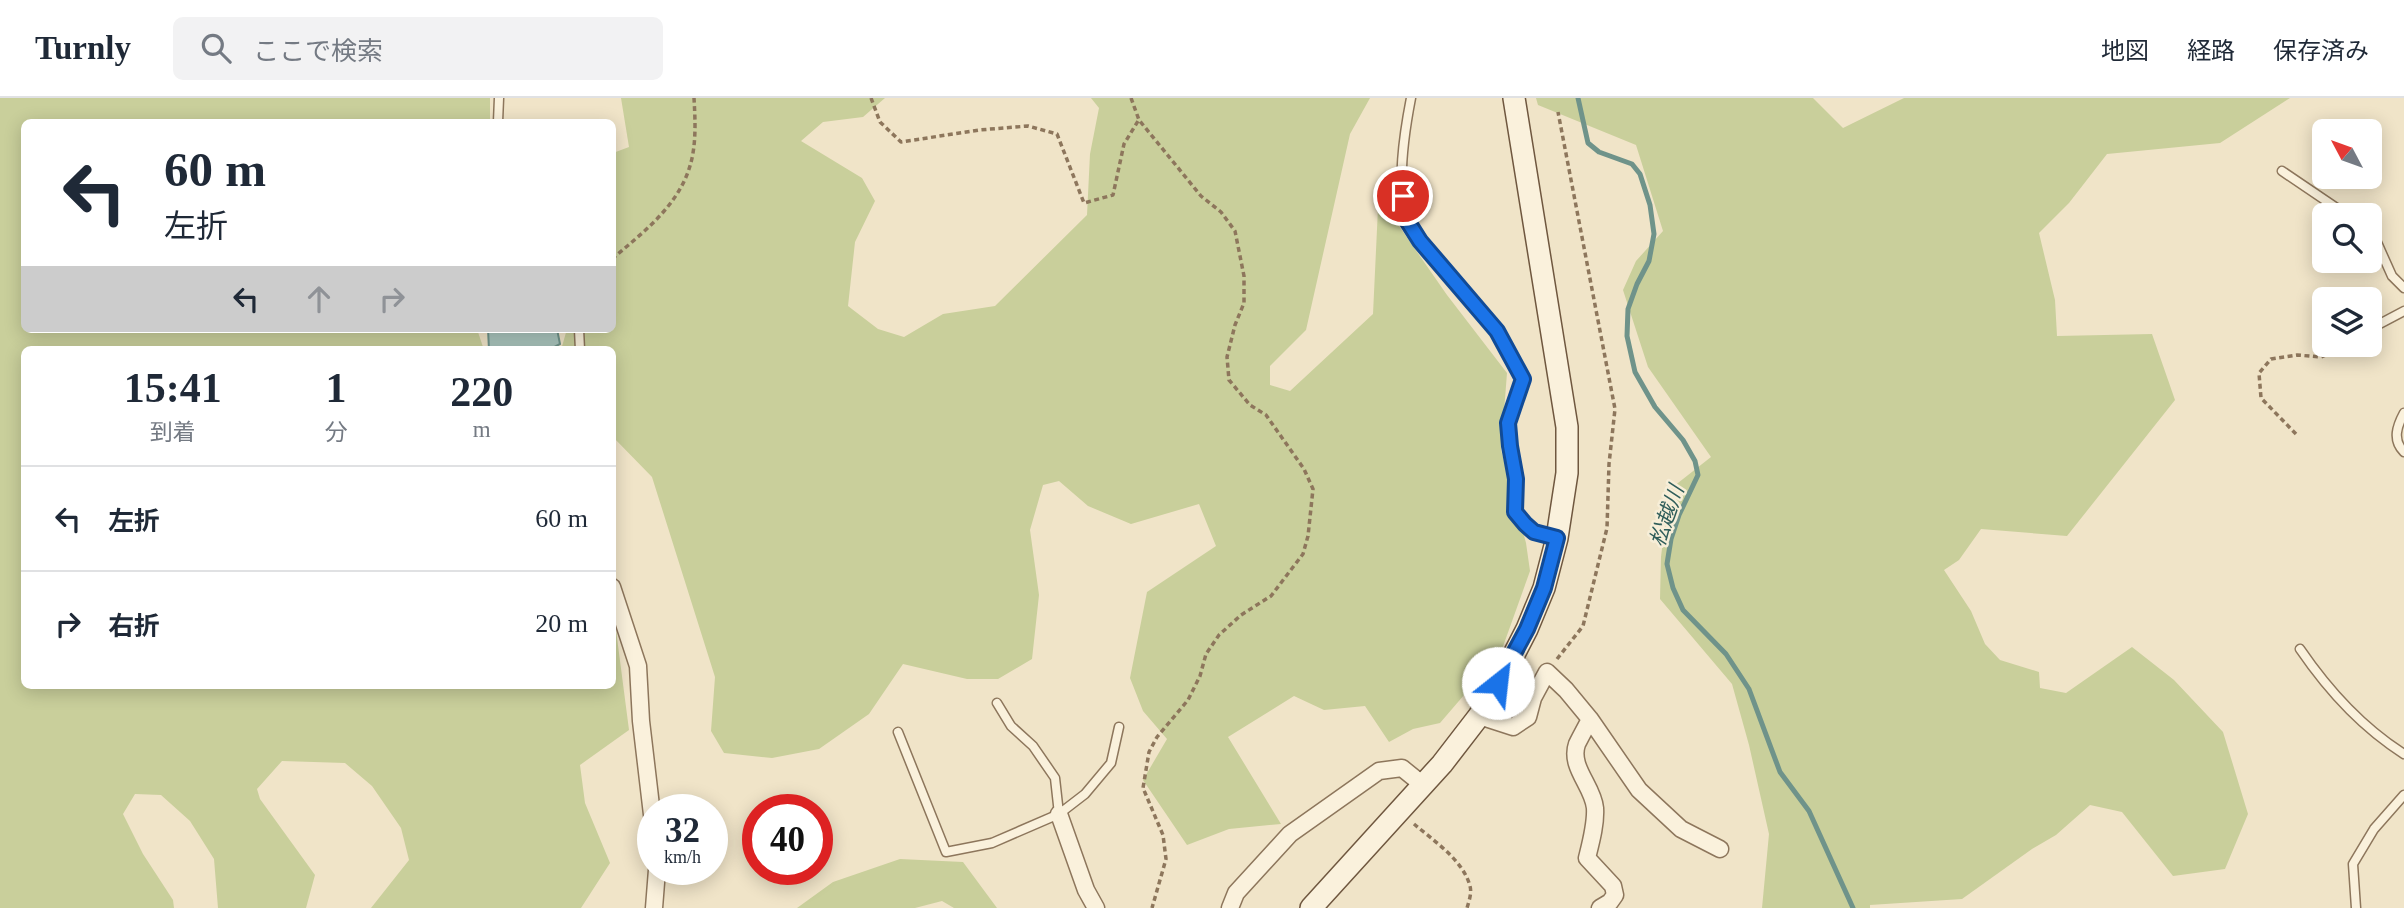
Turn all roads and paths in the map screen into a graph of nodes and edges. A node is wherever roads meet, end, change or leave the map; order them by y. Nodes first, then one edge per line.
1 (499, 98) edge
2 (694, 98) edge
3 (871, 98) edge
4 (1131, 98) edge
5 (1411, 98) edge
6 (1514, 98) edge
7 (1558, 112) dead end
8 (498, 119) edge
9 (1139, 121) junction
10 (2282, 172) dead end
11 (2329, 203) edge
12 (2382, 254) edge
13 (616, 256) edge
14 (2404, 288) edge
15 (2404, 311) edge
16 (2382, 323) edge
17 (2312, 356) edge
18 (2404, 413) edge
19 (2296, 434) dead end
20 (2404, 452) edge
21 (1557, 538) junction
22 (616, 599) edge
23 (2300, 649) dead end
24 (1548, 672) junction
25 (997, 703) dead end
26 (1479, 716) junction
27 (1590, 719) junction
28 (1119, 727) dead end
29 (898, 732) dead end
30 (2404, 754) edge
31 (1423, 785) junction
32 (650, 794) edge
33 (2404, 796) edge
34 (1399, 811) junction
35 (1059, 814) junction
36 (1720, 849) dead end
37 (656, 885) edge
38 (654, 908) edge
39 (1096, 908) edge
40 (1152, 908) edge
41 (1230, 908) edge
42 (1311, 908) edge
43 (1467, 908) edge
44 (1600, 908) edge
45 (2356, 908) edge

1 - 8 lane
2 - 13 path
3 - 9 path
4 - 9 path
5 - 21 lane
6 - 21 street
7 - 24 path
9 - 40 path
10 - 11 lane
12 - 14 lane
15 - 16 lane
17 - 19 path
18 - 20 lane
21 - 26 street
22 - 32 street
23 - 30 lane
24 - 26 street
24 - 27 street
25 - 35 lane
26 - 31 street
27 - 36 street
27 - 44 street
28 - 35 lane
29 - 35 lane
31 - 34 street
31 - 41 street
33 - 45 lane
34 - 42 street
34 - 43 path
35 - 39 street
37 - 38 street

